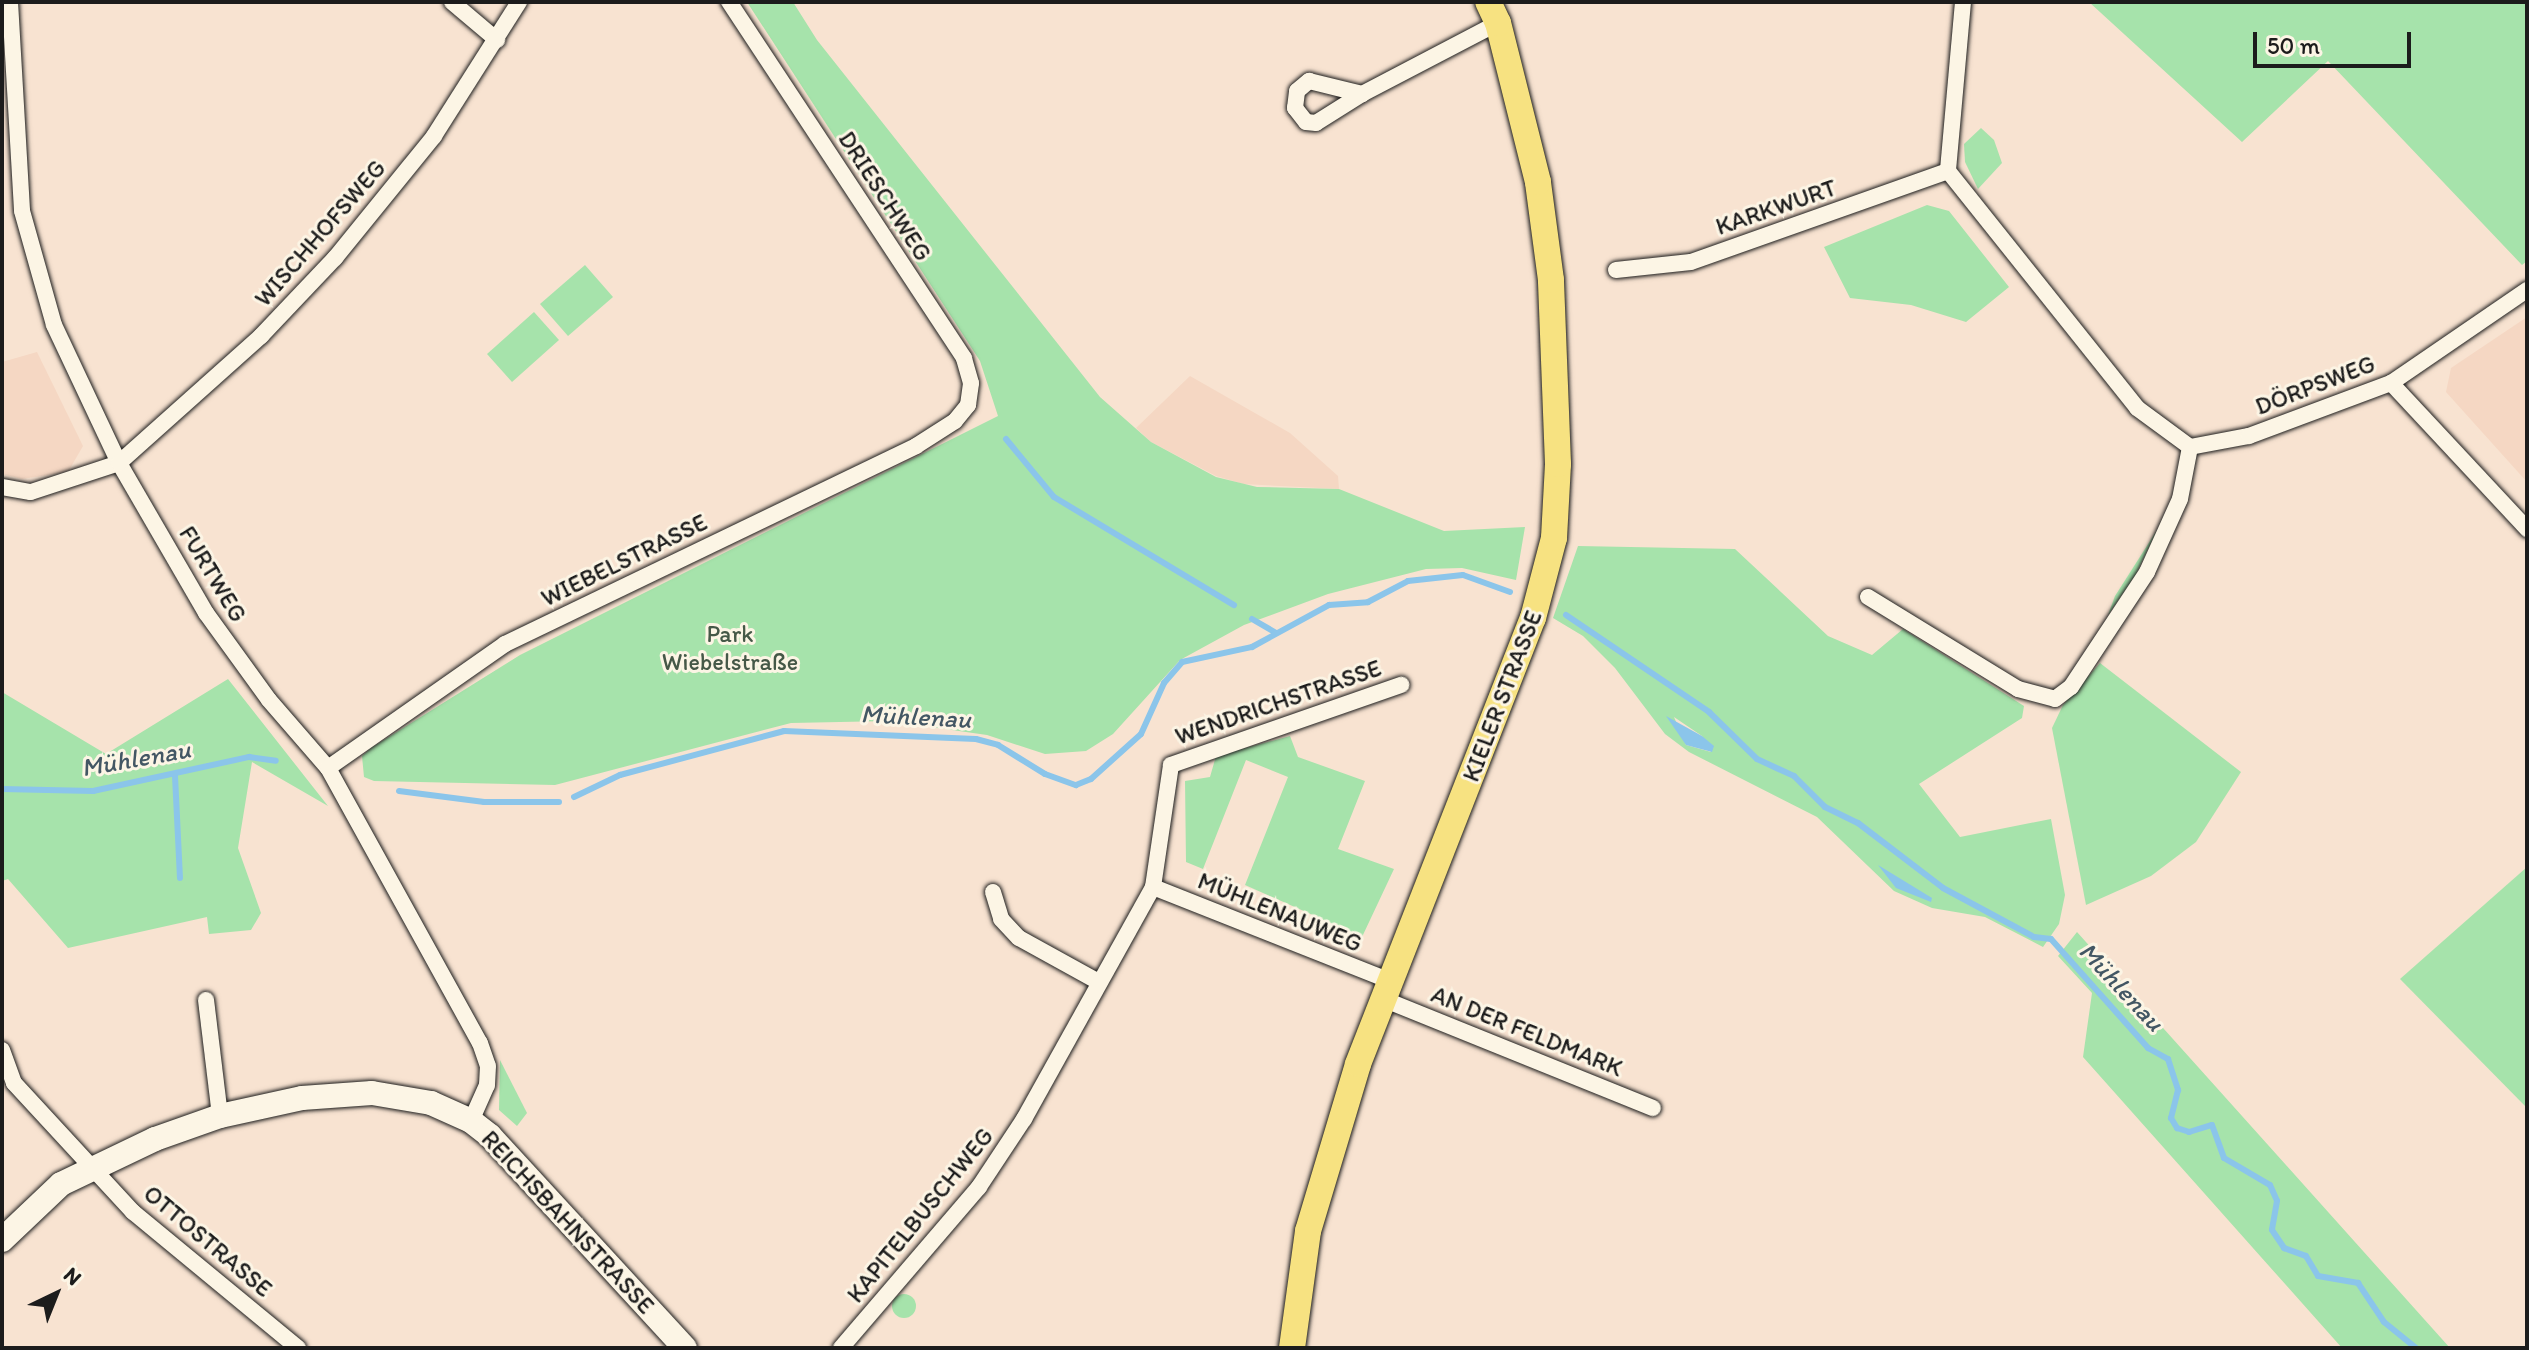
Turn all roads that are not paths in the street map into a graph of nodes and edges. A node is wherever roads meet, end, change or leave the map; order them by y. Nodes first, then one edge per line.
1 (10, 2) edge
2 (452, 2) edge
3 (519, 2) edge
4 (729, 2) edge
5 (1963, 2) edge
6 (1496, 9) edge
7 (497, 40) junction
8 (1362, 94) dead end
9 (1948, 171) junction
10 (1616, 270) dead end
11 (2527, 290) edge
12 (2391, 383) junction
13 (955, 421) joint
14 (2190, 447) junction
15 (119, 463) junction
16 (2, 487) edge
17 (2527, 529) edge
18 (1868, 597) dead end
19 (1401, 685) dead end
20 (1171, 765) joint
21 (328, 768) junction
22 (1153, 887) junction
23 (993, 892) dead end
24 (1097, 981) junction
25 (1386, 990) junction
26 (206, 1000) dead end
27 (2, 1050) edge
28 (1653, 1108) dead end
29 (220, 1116) junction
30 (471, 1121) junction
31 (91, 1167) junction
32 (2, 1240) edge
33 (298, 1348) edge
34 (685, 1348) edge
35 (841, 1348) edge
36 (1292, 1348) edge

1 - 15 street, FURTWEG
2 - 7 street
3 - 7 street, WISCHHOFSWEG
4 - 13 street, DRIESCHWEG
5 - 9 street
6 - 8 street
6 - 25 main road, KIELER STRASSE
7 - 15 street, WISCHHOFSWEG
9 - 10 street, KARKWURT
9 - 14 street
11 - 12 street, DÖRPSWEG
12 - 14 street, DÖRPSWEG
12 - 17 street
13 - 21 street, WIEBELSTRASSE
14 - 18 street
15 - 16 street
15 - 21 street, FURTWEG
19 - 20 street, WENDRICHSTRASSE
20 - 22 street, KAPITELBUSCHWEG
21 - 30 street, FURTWEG
22 - 24 street, KAPITELBUSCHWEG
22 - 25 street, MÜHLENAUWEG
23 - 24 street
24 - 35 street, KAPITELBUSCHWEG
25 - 28 street, AN DER FELDMARK
25 - 36 main road, KIELER STRASSE
26 - 29 street
27 - 31 street, OTTOSTRASSE
29 - 30 street, REICHSBAHNSTRASSE
29 - 31 street, REICHSBAHNSTRASSE
30 - 34 street, REICHSBAHNSTRASSE
31 - 32 street, REICHSBAHNSTRASSE
31 - 33 street, OTTOSTRASSE

